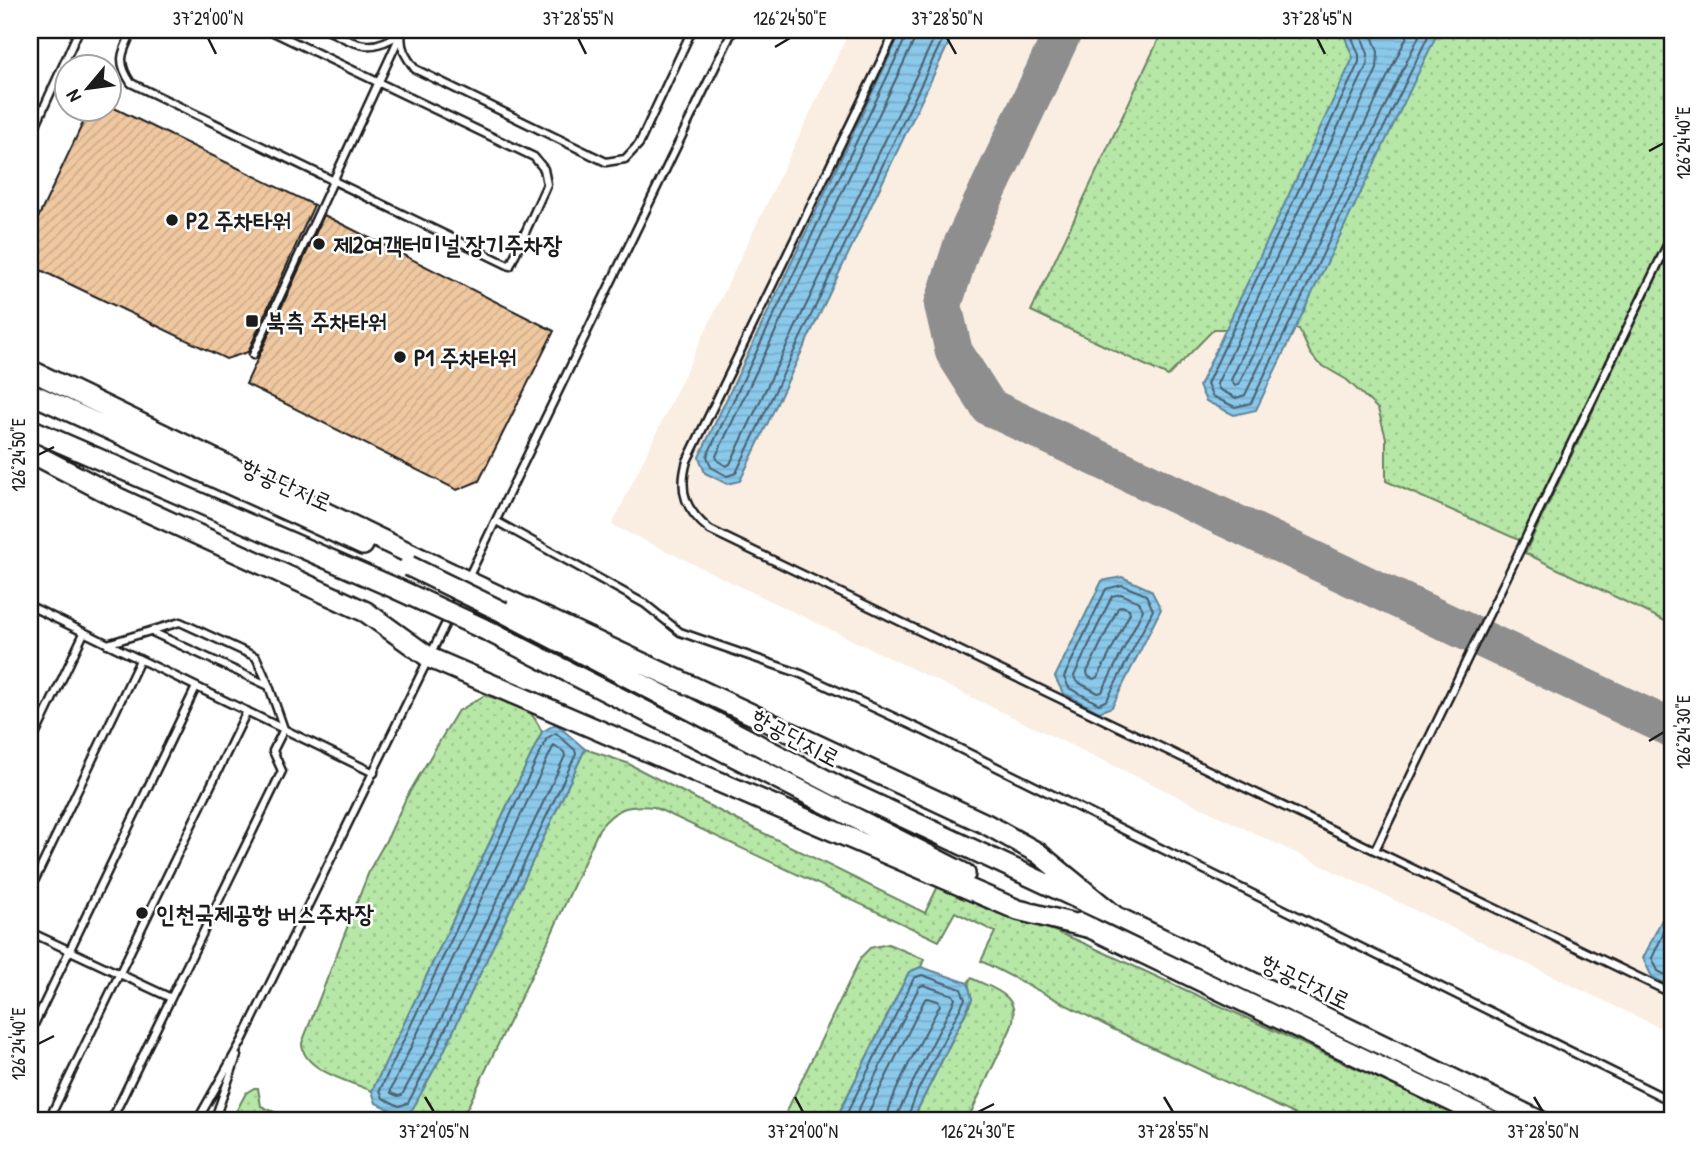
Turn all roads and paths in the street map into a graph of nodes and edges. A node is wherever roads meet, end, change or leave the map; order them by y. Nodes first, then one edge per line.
1 (79, 30) edge
2 (133, 30) edge
3 (269, 30) edge
4 (327, 30) edge
5 (692, 30) edge
6 (733, 30) edge
7 (896, 30) edge
8 (403, 31) edge
9 (379, 82) junction
10 (30, 138) edge
11 (333, 181) junction
12 (1673, 233) edge
13 (253, 355) dead end
14 (30, 370) edge
15 (30, 393) edge
16 (30, 429) edge
17 (30, 452) edge
18 (496, 521) junction
19 (467, 581) junction
20 (32, 607) edge
21 (30, 616) edge
22 (149, 630) junction
23 (85, 633) junction
24 (107, 644) junction
25 (429, 659) junction
26 (141, 660) junction
27 (269, 686) junction
28 (196, 687) junction
29 (247, 711) junction
30 (284, 729) junction
31 (30, 746) edge
32 (374, 773) junction
33 (1375, 849) junction
34 (954, 876) junction
35 (30, 890) edge
36 (1115, 916) junction
37 (30, 932) edge
38 (69, 951) junction
39 (119, 974) junction
40 (1673, 994) edge
41 (171, 999) junction
42 (30, 1033) edge
43 (242, 1041) junction
44 (1673, 1102) edge
45 (48, 1121) edge
46 (111, 1121) edge
47 (197, 1121) edge
48 (214, 1121) edge
49 (1493, 1121) edge
50 (1540, 1121) edge

1 - 10 lane
2 - 11 lane
3 - 9 lane
4 - 8 lane
5 - 8 lane
6 - 18 lane
7 - 33 lane
8 - 9 lane
9 - 11 lane
9 - 11 lane
11 - 13 lane
12 - 33 lane
14 - 19 street
15 - 36 street, 항공단지로, bridge
16 - 34 street, 항공단지로, bridge
17 - 25 street
18 - 19 lane
18 - 44 lane
19 - 25 lane
19 - 36 street
20 - 21 lane
20 - 23 lane
22 - 24 lane
22 - 27 lane
22 - 27 lane
23 - 24 lane
23 - 31 lane
24 - 26 lane
25 - 32 lane
25 - 34 street
26 - 28 lane
26 - 35 lane
27 - 30 lane
28 - 29 lane
28 - 38 lane
29 - 30 lane
29 - 39 lane
30 - 32 lane
30 - 41 lane
32 - 43 lane
33 - 40 lane
34 - 49 street, 항공단지로
36 - 50 street, 항공단지로
37 - 38 lane
38 - 39 lane
38 - 42 lane
39 - 41 lane
39 - 45 lane
41 - 46 lane
43 - 47 lane
43 - 48 lane

